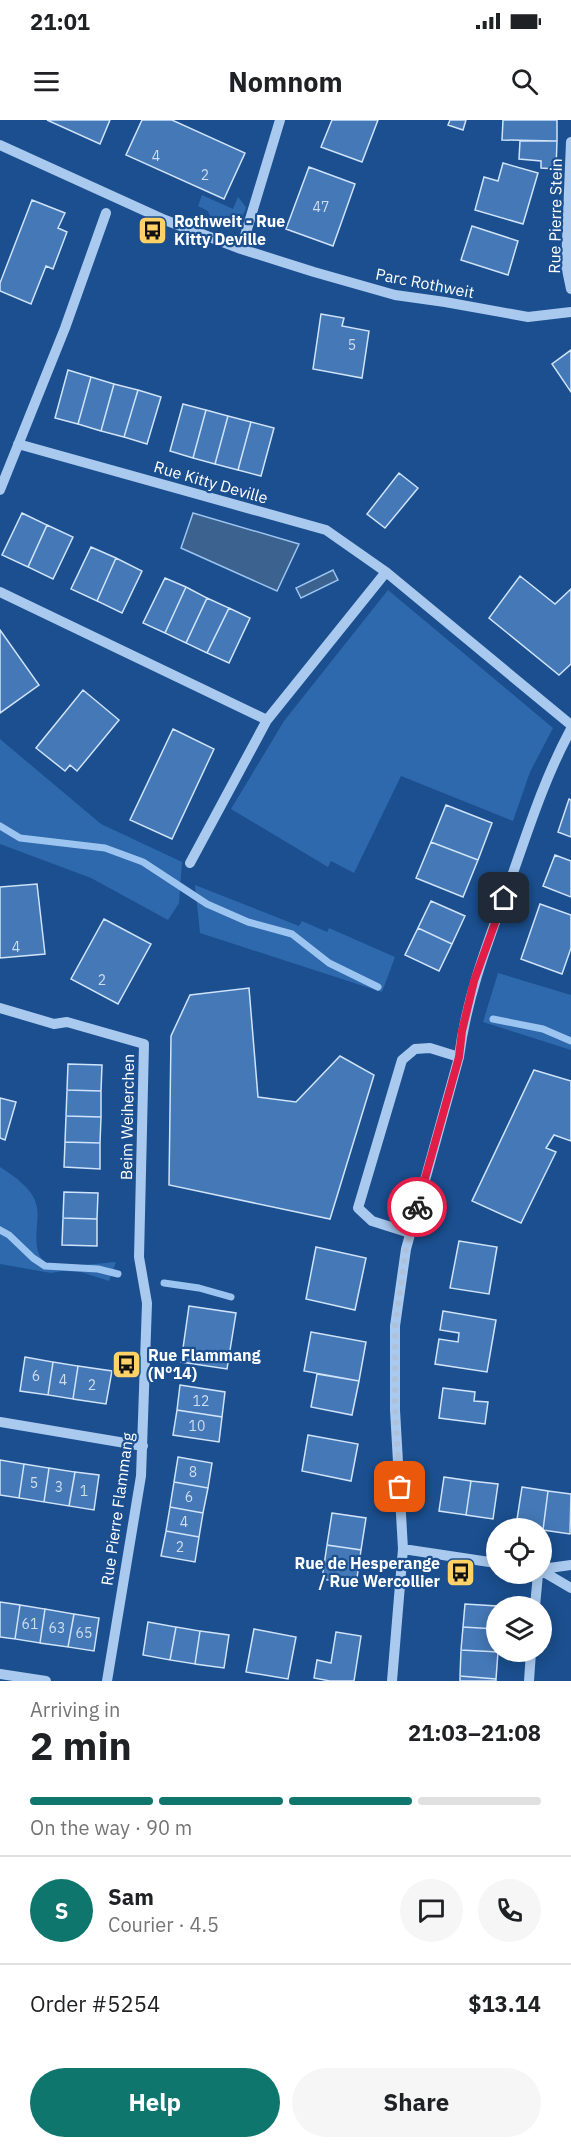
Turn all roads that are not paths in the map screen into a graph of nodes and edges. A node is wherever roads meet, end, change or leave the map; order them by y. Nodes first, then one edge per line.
1 (280, 120) edge
2 (571, 142) edge
3 (0, 144) edge
4 (106, 213) dead end
5 (241, 249) junction
6 (571, 289) edge
7 (571, 312) edge
8 (18, 444) junction
9 (0, 490) edge
10 (386, 572) junction
11 (0, 592) edge
12 (267, 720) junction
13 (571, 727) edge
14 (190, 863) dead end
15 (0, 1008) edge
16 (459, 1057) junction
17 (410, 1233) junction
18 (147, 1304) joint
19 (0, 1422) edge
20 (143, 1446) junction
21 (403, 1549) junction
22 (486, 1561) edge
23 (571, 1565) edge
24 (552, 1569) edge
25 (552, 1578) edge
26 (571, 1588) edge
27 (530, 1662) edge
28 (0, 1674) edge
29 (46, 1681) edge
30 (107, 1681) edge
31 (392, 1681) edge
32 (529, 1681) edge

1 - 5 street
2 - 6 street, Rue Pierre Stein
3 - 5 street, Parc Rothweit
4 - 8 street
5 - 7 street, Parc Rothweit
8 - 9 street
8 - 10 street, Rue Kitty Deville
10 - 12 street
10 - 13 street, Rue Kitty Deville
11 - 12 street
12 - 14 street
13 - 16 street
15 - 18 street, Beim Weiherchen
16 - 17 street
16 - 17 street
17 - 21 street
18 - 20 street, Rue Pierre Flammang
19 - 20 street
20 - 30 street, Rue Pierre Flammang
21 - 22 street
21 - 31 street
23 - 24 street
25 - 26 street
27 - 32 street
28 - 29 street

